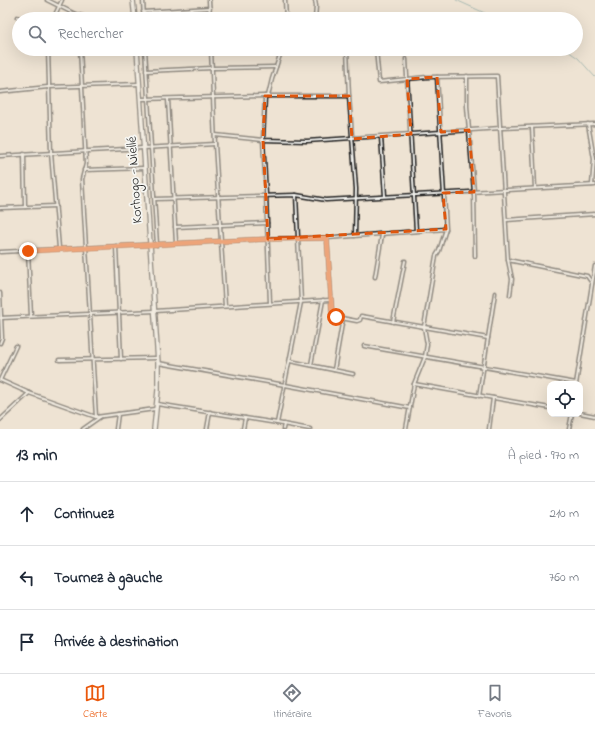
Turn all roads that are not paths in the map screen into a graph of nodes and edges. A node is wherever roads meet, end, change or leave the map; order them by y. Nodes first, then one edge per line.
1 (47, 0) edge
2 (62, 0) edge
3 (133, 0) edge
4 (143, 0) edge
5 (209, 0) edge
6 (285, 0) edge
7 (315, 0) edge
8 (59, 6) junction
9 (210, 8) junction
10 (56, 12) edge
11 (71, 12) edge
12 (134, 12) edge
13 (143, 12) joint
14 (210, 12) edge
15 (286, 12) edge
16 (316, 12) edge
17 (48, 56) edge
18 (81, 56) edge
19 (137, 56) edge
20 (145, 56) edge
21 (211, 56) edge
22 (280, 56) edge
23 (347, 56) edge
24 (377, 56) edge
25 (406, 59) dead end
26 (276, 67) junction
27 (212, 68) junction
28 (146, 71) junction
29 (467, 76) junction
30 (437, 77) junction
31 (407, 79) junction
32 (139, 84) junction
33 (83, 86) junction
34 (48, 87) junction
35 (0, 92) edge
36 (265, 96) junction
37 (268, 96) junction
38 (349, 96) junction
39 (214, 97) junction
40 (168, 98) junction
41 (141, 99) junction
42 (147, 99) junction
43 (588, 124) junction
44 (595, 124) edge
45 (532, 127) junction
46 (500, 128) junction
47 (469, 130) junction
48 (441, 132) junction
49 (411, 134) junction
50 (215, 135) junction
51 (381, 136) junction
52 (352, 139) junction
53 (263, 140) junction
54 (215, 144) junction
55 (170, 146) junction
56 (151, 147) junction
57 (144, 148) junction
58 (85, 151) junction
59 (51, 153) junction
60 (24, 154) junction
61 (0, 156) edge
62 (145, 168) junction
63 (84, 170) junction
64 (594, 185) edge
65 (535, 188) junction
66 (505, 190) junction
67 (474, 192) junction
68 (443, 193) junction
69 (414, 194) junction
70 (266, 195) junction
71 (296, 195) junction
72 (385, 196) junction
73 (218, 197) junction
74 (356, 197) junction
75 (173, 198) junction
76 (155, 199) junction
77 (56, 206) junction
78 (25, 207) junction
79 (0, 208) edge
80 (595, 214) edge
81 (506, 220) junction
82 (267, 222) junction
83 (220, 225) junction
84 (175, 228) junction
85 (446, 229) junction
86 (416, 231) junction
87 (382, 235) junction
88 (355, 236) junction
89 (298, 238) junction
90 (327, 238) junction
91 (268, 239) junction
92 (221, 242) junction
93 (176, 243) junction
94 (150, 245) junction
95 (157, 245) junction
96 (116, 246) junction
97 (59, 248) junction
98 (86, 248) junction
99 (28, 251) junction
100 (0, 252) edge
101 (475, 256) dead end
102 (508, 260) junction
103 (405, 261) dead end
104 (595, 266) edge
105 (375, 276) dead end
106 (592, 283) junction
107 (0, 293) edge
108 (495, 293) dead end
109 (510, 295) dead end
110 (323, 300) junction
111 (330, 300) junction
112 (301, 302) junction
113 (270, 303) junction
114 (225, 306) junction
115 (155, 311) junction
116 (120, 312) junction
117 (90, 313) junction
118 (31, 316) junction
119 (1, 318) edge
120 (343, 318) junction
121 (393, 322) junction
122 (424, 327) junction
123 (488, 338) junction
124 (0, 343) edge
125 (16, 346) dead end
126 (364, 346) dead end
127 (425, 357) junction
128 (157, 358) junction
129 (120, 359) junction
130 (59, 360) dead end
131 (93, 360) junction
132 (290, 361) junction
133 (158, 363) junction
134 (311, 366) junction
135 (483, 367) junction
136 (334, 370) junction
137 (353, 374) dead end
138 (0, 380) edge
139 (560, 381) edge
140 (576, 381) edge
141 (285, 384) junction
142 (414, 384) junction
143 (29, 393) junction
144 (479, 396) junction
145 (493, 398) junction
146 (156, 404) junction
147 (547, 407) edge
148 (410, 408) junction
149 (156, 409) junction
150 (210, 412) junction
151 (118, 414) junction
152 (583, 414) edge
153 (101, 416) junction
154 (595, 416) edge
155 (96, 417) junction
156 (571, 417) edge
157 (245, 418) junction
158 (0, 420) edge
159 (278, 423) junction
160 (284, 424) junction
161 (83, 429) edge
162 (116, 429) edge
163 (154, 429) edge
164 (207, 429) edge
165 (243, 429) edge
166 (283, 429) edge
167 (310, 429) edge
168 (406, 429) edge
169 (489, 429) edge
170 (569, 429) edge

1 - 8 street
2 - 8 street
3 - 12 main road
4 - 13 street
5 - 9 street
6 - 15 street
7 - 16 street
8 - 10 street
8 - 11 street
9 - 13 street
9 - 14 street
17 - 34 street
18 - 33 street
19 - 32 main road, Korhogo - Niellé
20 - 28 street
21 - 27 street
22 - 26 street
23 - 38 street
24 - 31 street
25 - 31 street
26 - 27 street
26 - 37 street
27 - 28 street
27 - 39 street
28 - 42 street
29 - 30 street
29 - 46 street
29 - 47 street
30 - 31 street
30 - 48 street
31 - 49 street
32 - 33 street
32 - 41 main road, Korhogo - Niellé
33 - 34 street
33 - 58 street
34 - 35 street
34 - 59 street
36 - 37 street
36 - 39 street
36 - 53 street
37 - 38 street
38 - 52 street
39 - 40 street
39 - 50 street
40 - 42 street
40 - 55 street
41 - 42 street
41 - 57 main road, Korhogo - Niellé
42 - 56 street
43 - 44 street
43 - 45 street
43 - 64 street
45 - 46 street
45 - 65 street
46 - 47 street
46 - 66 street
47 - 48 street
47 - 67 street
48 - 49 street
48 - 68 street
49 - 51 street
49 - 69 street
50 - 53 street
50 - 54 street
51 - 52 street
51 - 72 street
52 - 53 street
52 - 74 street
53 - 70 street
54 - 55 street
54 - 73 street
55 - 56 street
55 - 75 street
56 - 57 street
56 - 76 street
57 - 58 street
57 - 62 main road, Korhogo - Niellé
58 - 59 street
58 - 63 street
59 - 60 street
59 - 77 street
60 - 61 street
60 - 78 street
62 - 63 street
62 - 94 main road, Korhogo - Niellé
63 - 98 street
64 - 65 street
65 - 66 street
66 - 67 street
66 - 81 street
67 - 68 street
67 - 101 street
68 - 69 street
68 - 85 street
69 - 72 street
69 - 86 street
70 - 71 street
70 - 73 street
70 - 82 street
71 - 74 street
71 - 89 street
72 - 74 street
73 - 75 street
73 - 83 street
74 - 88 street
75 - 76 street
75 - 84 street
76 - 95 street
77 - 78 street
77 - 97 street
78 - 79 street
80 - 81 street
81 - 102 street
82 - 83 street
82 - 91 street
83 - 84 street
83 - 92 street
84 - 93 street
85 - 86 street
85 - 122 street
86 - 87 street
87 - 88 street
87 - 105 street
88 - 90 street
89 - 90 street
89 - 91 street
89 - 112 street
90 - 111 street
91 - 92 street
91 - 113 street
92 - 93 street
92 - 114 street
93 - 95 street
94 - 95 street
94 - 96 street
94 - 115 main road, Korhogo - Niellé
96 - 98 street
96 - 116 street
97 - 98 street
97 - 99 street
98 - 117 street
99 - 100 street
99 - 118 street
102 - 106 street
102 - 109 street
103 - 121 street
104 - 106 street
106 - 140 street
107 - 119 street
108 - 123 street
110 - 111 street
110 - 112 street
110 - 134 street
111 - 120 street
112 - 113 street
112 - 132 street
113 - 114 street
114 - 115 street
115 - 116 street
115 - 128 main road, Korhogo - Niellé
116 - 117 street
116 - 129 street
117 - 118 street
117 - 131 street
118 - 119 street
119 - 124 street
120 - 121 street
120 - 136 street
121 - 122 street
122 - 123 street
122 - 127 street
123 - 135 street
125 - 138 street
126 - 127 street
127 - 135 street
127 - 142 street
128 - 129 street
128 - 133 main road, Korhogo - Niellé
129 - 131 street
130 - 131 street
131 - 155 street
132 - 134 street
132 - 141 street
133 - 141 street
133 - 146 main road, Korhogo - Niellé
134 - 136 street
135 - 139 street
135 - 144 street
136 - 137 street
138 - 143 street
141 - 148 street
141 - 159 street
142 - 144 street
142 - 148 street
143 - 155 street
143 - 158 street
144 - 145 street
145 - 147 street
145 - 169 street
146 - 149 main road, Korhogo - Niellé
146 - 150 street
148 - 168 street
149 - 151 street
149 - 163 main road, Korhogo - Niellé
150 - 157 street
150 - 164 street
151 - 153 street
151 - 162 street
152 - 154 street
153 - 155 street
153 - 161 street
156 - 170 street
157 - 159 street
157 - 165 street
159 - 160 street
160 - 166 street
160 - 167 street

